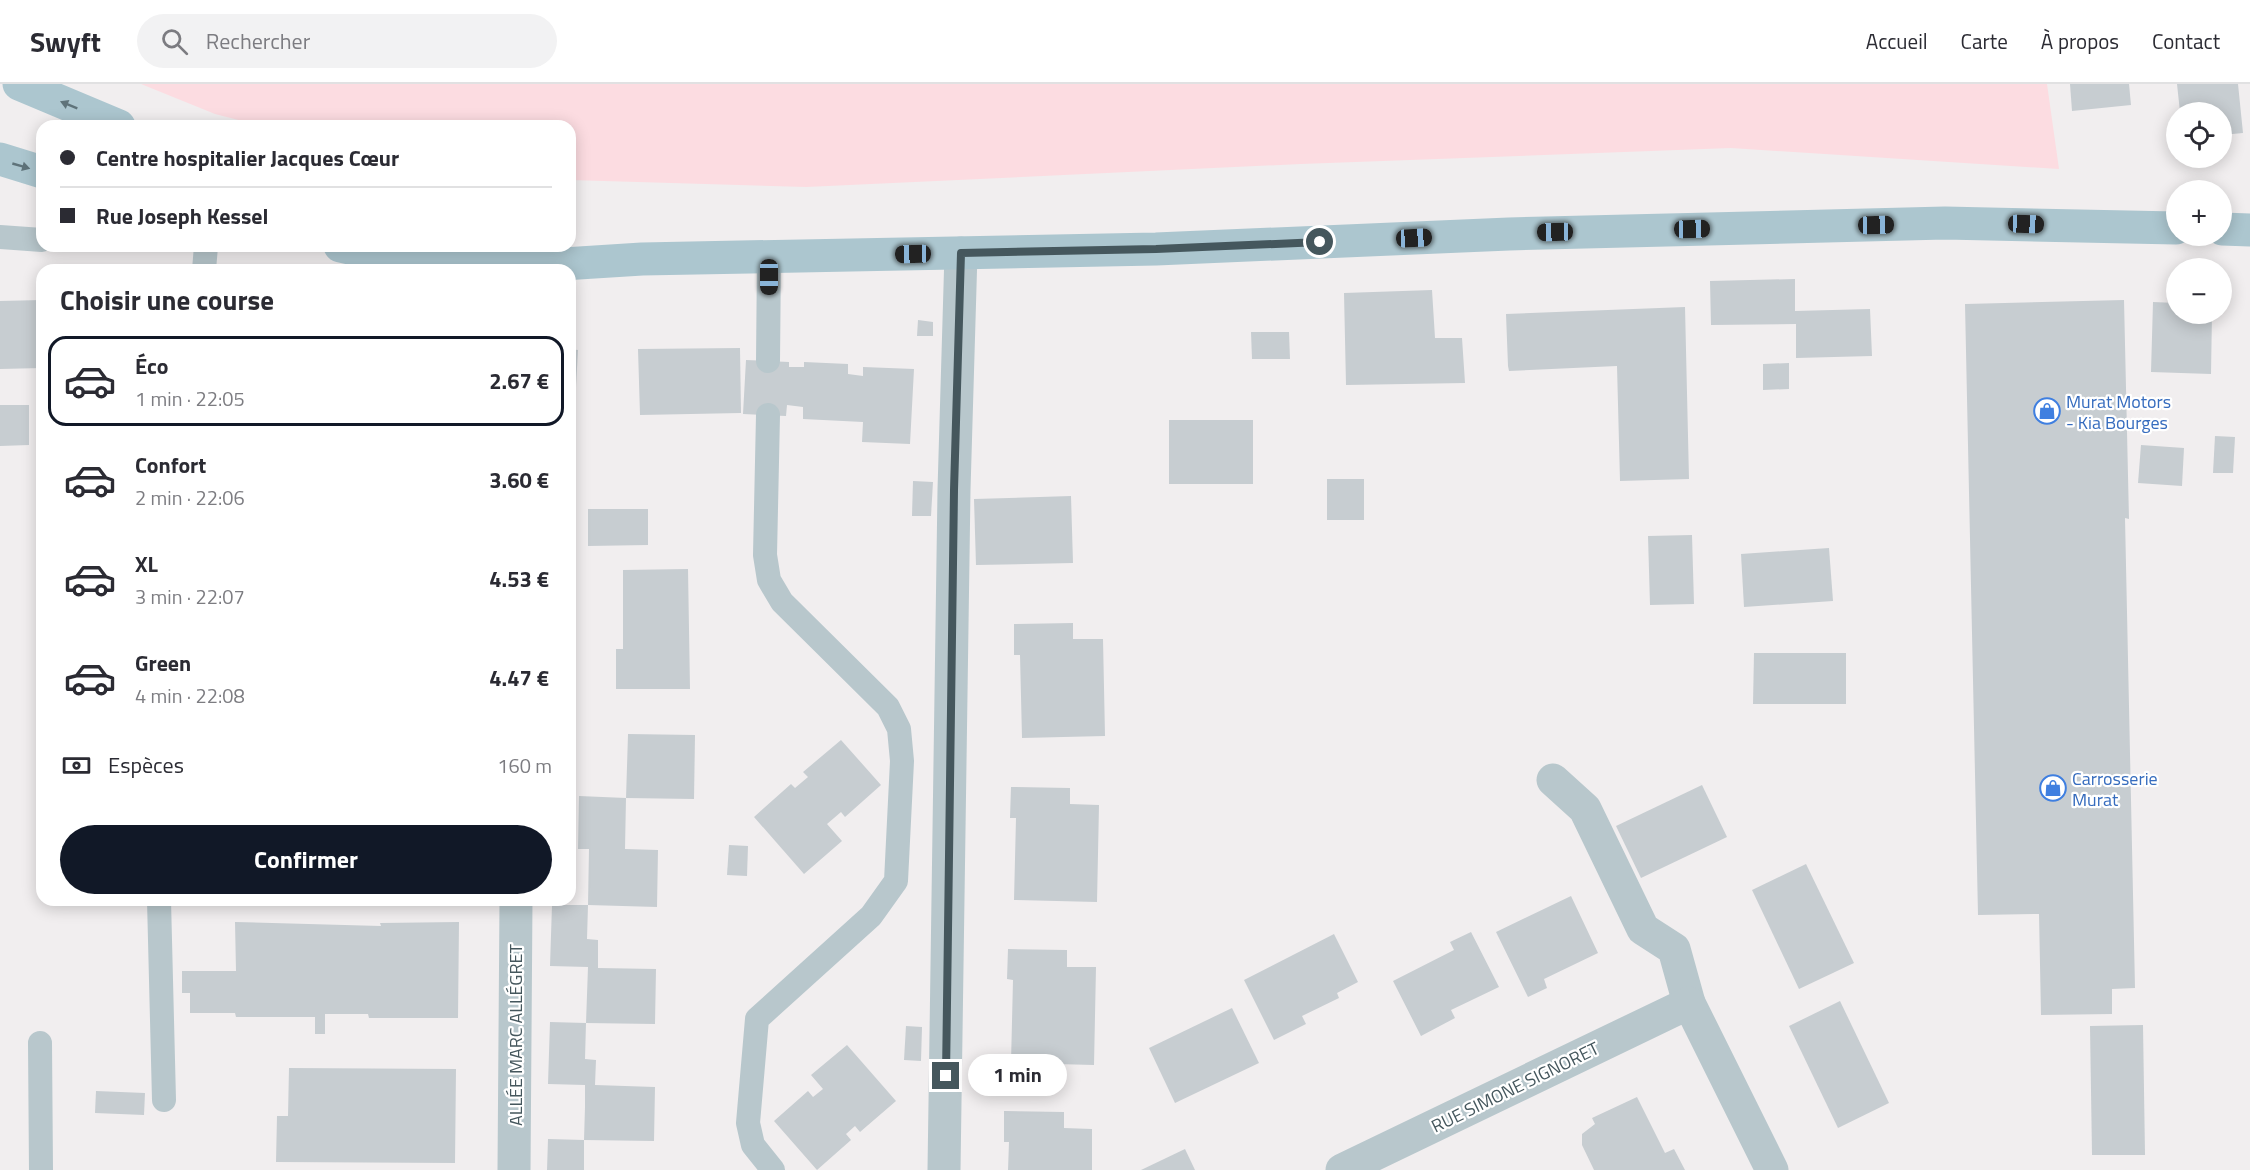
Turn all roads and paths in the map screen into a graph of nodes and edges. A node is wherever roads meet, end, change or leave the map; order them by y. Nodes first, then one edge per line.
1 (18, 84) edge
2 (105, 120) edge
3 (0, 159) edge
4 (36, 170) edge
5 (2166, 228) edge
6 (2232, 229) edge
7 (2250, 230) edge
8 (0, 237) edge
9 (36, 240) edge
10 (576, 243) edge
11 (359, 252) edge
12 (961, 253) junction
13 (769, 256) junction
14 (642, 259) junction
15 (398, 264) edge
16 (563, 264) edge
17 (768, 361) dead end
18 (768, 415) dead end
19 (1553, 780) dead end
20 (159, 906) edge
21 (516, 906) edge
22 (1689, 1003) junction
23 (40, 1043) dead end
24 (164, 1100) dead end
25 (41, 1170) edge
26 (514, 1170) edge
27 (773, 1170) edge
28 (944, 1170) edge
29 (1342, 1170) edge
30 (1772, 1170) edge

2 -> 1 main road
3 -> 4 main road
5 - 12 main road
6 - 7 main road
8 - 9 lane
10 - 14 main road
11 - 15 main road
12 - 13 main road
12 - 28 street
13 - 14 main road
13 - 17 lane
14 - 16 main road
18 - 27 lane
19 - 22 street
20 - 24 lane
21 - 26 street, ALLÉE MARC ALLÉGRET
22 - 29 street, RUE SIMONE SIGNORET
22 - 30 street
23 - 25 lane

